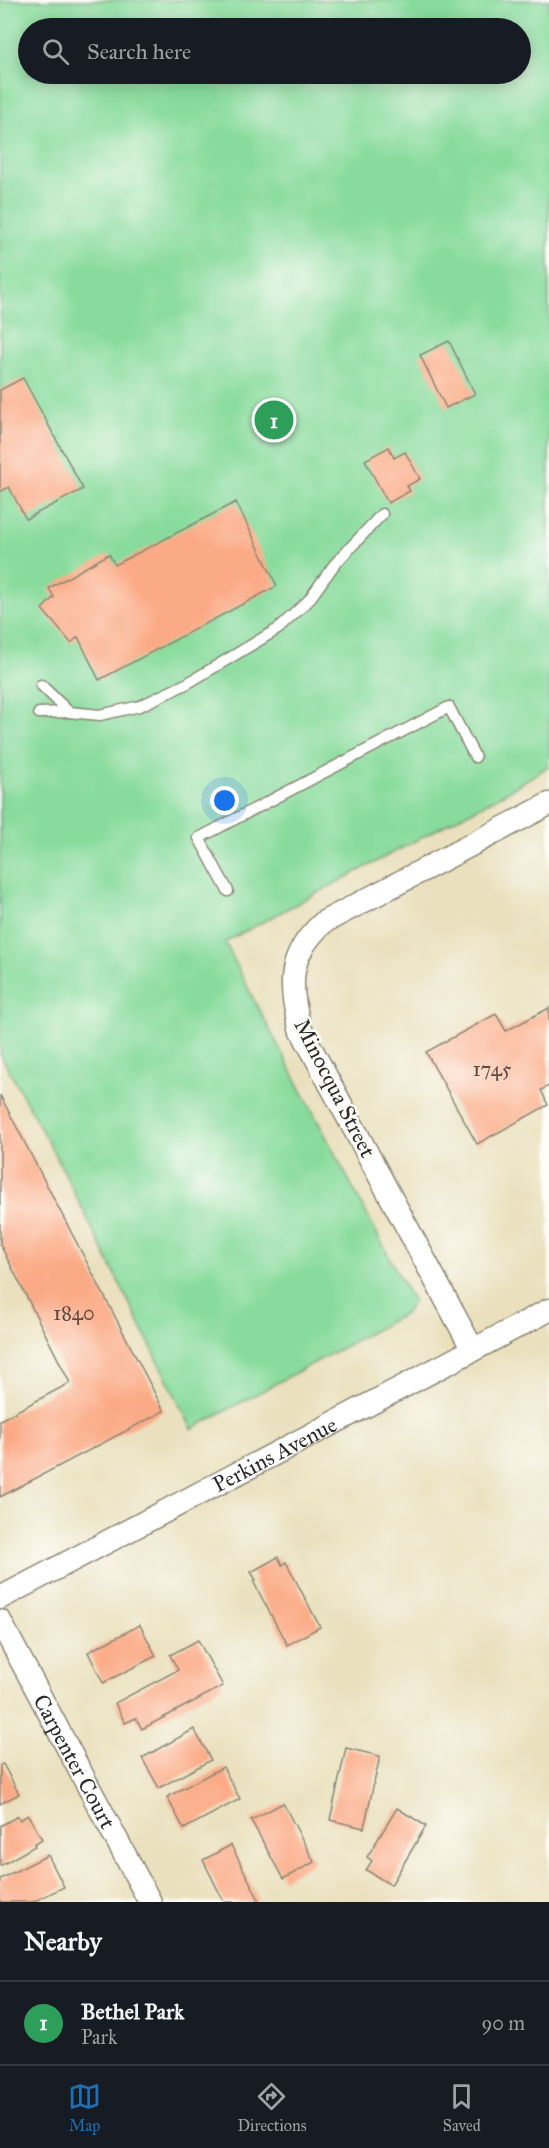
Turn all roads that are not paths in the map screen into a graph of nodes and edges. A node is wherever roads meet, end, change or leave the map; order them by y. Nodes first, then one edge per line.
1 (382, 514) dead end
2 (40, 685) dead end
3 (69, 712) junction
4 (39, 713) dead end
5 (475, 758) dead end
6 (549, 804) edge
7 (228, 891) dead end
8 (549, 1310) edge
9 (473, 1350) junction
10 (0, 1598) edge
11 (0, 1621) edge
12 (150, 1902) edge

1 - 3 lane
2 - 3 lane
3 - 4 lane
5 - 7 lane
6 - 9 street, Minocqua Street
8 - 9 street, Perkins Avenue
9 - 10 street, Perkins Avenue
11 - 12 street, Carpenter Court

